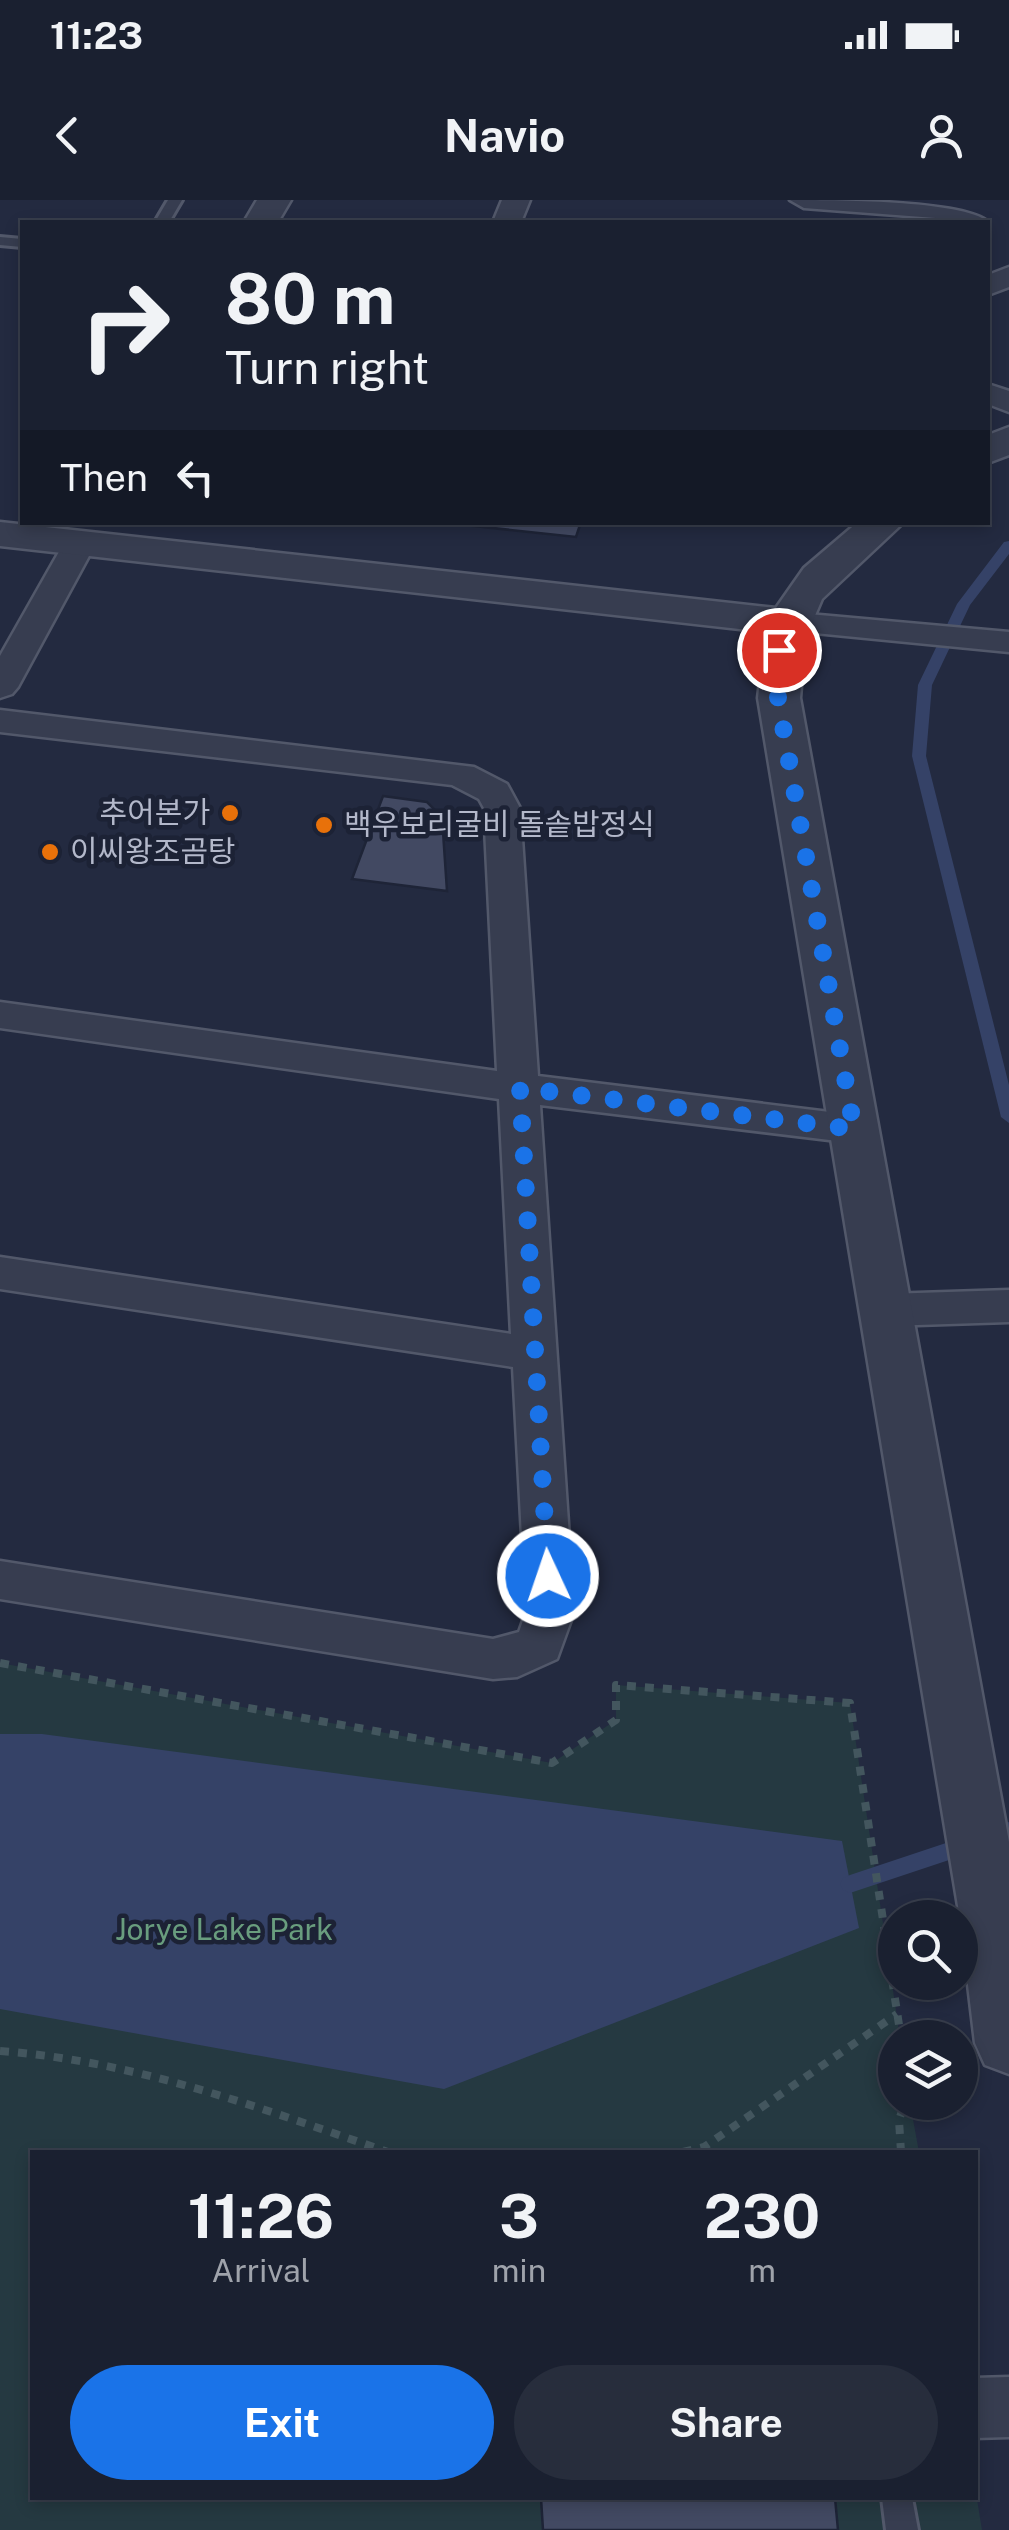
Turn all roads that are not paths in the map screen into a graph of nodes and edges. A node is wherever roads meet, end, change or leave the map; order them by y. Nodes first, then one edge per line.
1 (804, 200) edge
2 (968, 220) edge
3 (880, 525) edge
4 (86, 533) edge
5 (0, 534) edge
6 (786, 622) junction
7 (1009, 642) edge
8 (0, 687) edge
9 (0, 721) edge
10 (0, 1015) edge
11 (520, 1088) junction
12 (854, 1129) junction
13 (0, 1274) edge
14 (1009, 1306) edge
15 (887, 1310) junction
16 (535, 1354) junction
17 (0, 1580) edge
18 (1009, 2042) edge
19 (1009, 2407) edge
20 (978, 2408) edge
21 (898, 2500) edge
22 (902, 2530) edge

1 - 2 street
3 - 6 street
4 - 5 street
4 - 6 street
4 - 8 street
6 - 7 street
6 - 12 street
9 - 11 street
10 - 11 street
11 - 12 street
11 - 16 street
12 - 15 street
13 - 16 street
14 - 15 street
15 - 18 street
16 - 17 street
19 - 20 street
21 - 22 lane

